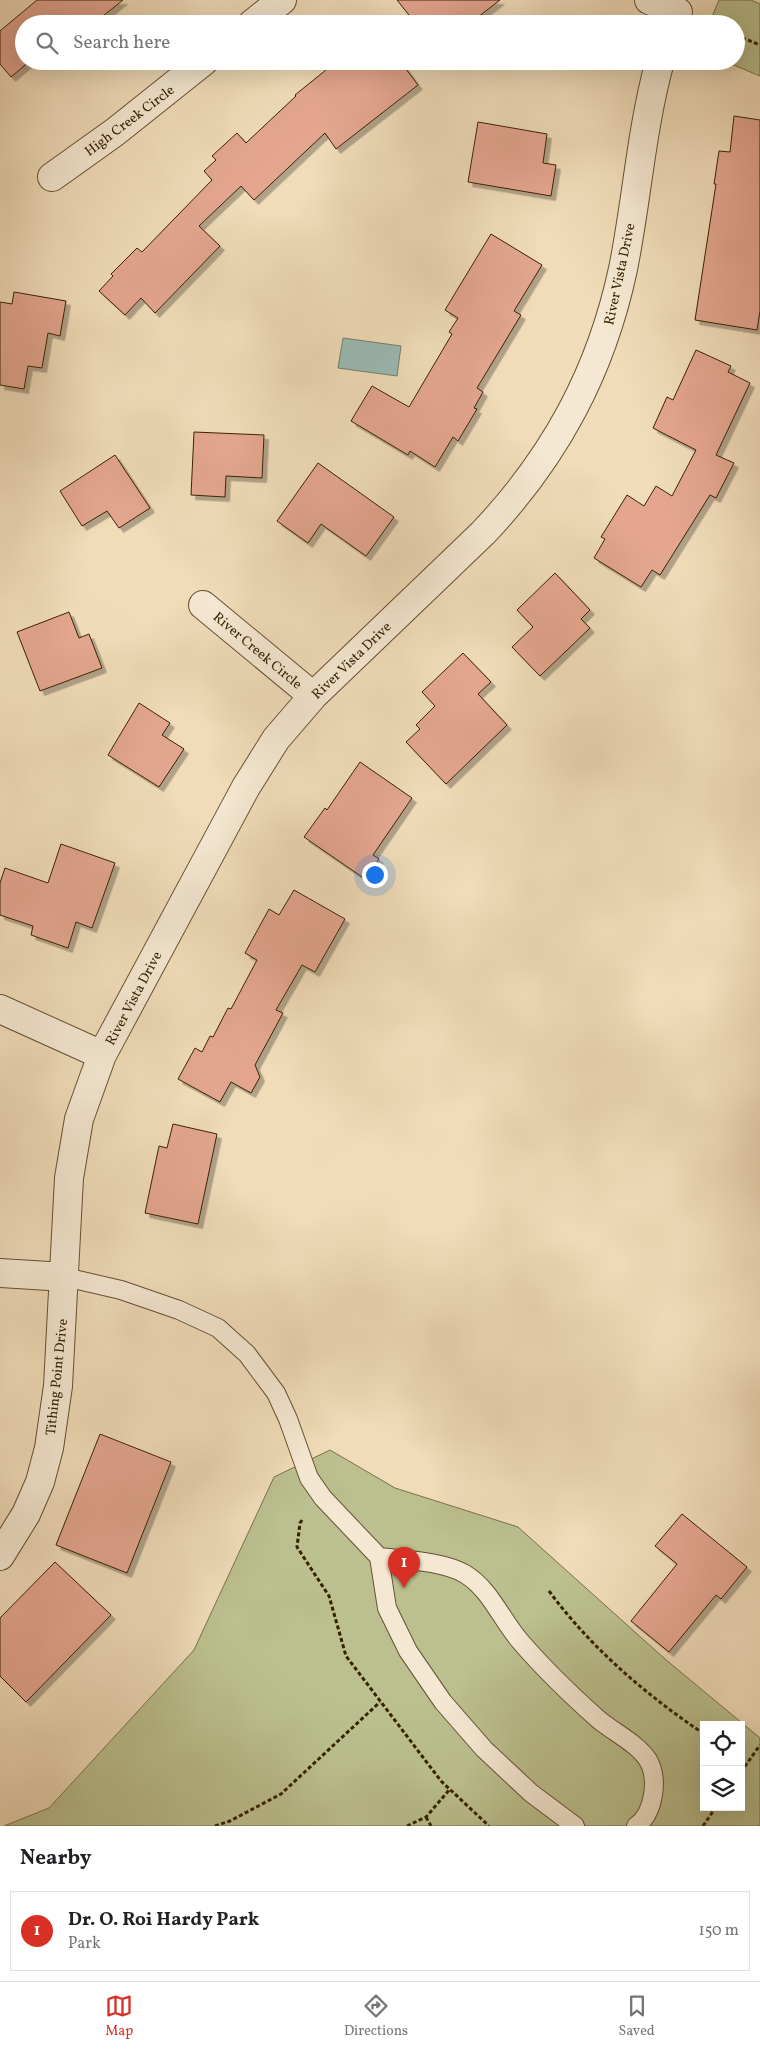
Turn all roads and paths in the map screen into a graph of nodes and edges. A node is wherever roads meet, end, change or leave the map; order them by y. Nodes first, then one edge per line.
1 (282, 0) edge
2 (649, 0) edge
3 (678, 12) edge
4 (263, 15) edge
5 (745, 39) edge
6 (760, 45) edge
7 (193, 70) edge
8 (658, 70) edge
9 (52, 177) dead end
10 (203, 605) dead end
11 (313, 696) junction
12 (0, 1009) edge
13 (102, 1055) junction
14 (0, 1274) edge
15 (65, 1277) junction
16 (302, 1520) dead end
17 (0, 1556) edge
18 (379, 1557) junction
19 (549, 1590) dead end
20 (380, 1702) junction
21 (700, 1731) edge
22 (760, 1745) edge
23 (747, 1764) joint
24 (745, 1767) edge
25 (450, 1789) junction
26 (713, 1811) edge
27 (426, 1817) junction
28 (215, 1826) edge
29 (407, 1826) edge
30 (431, 1826) edge
31 (489, 1826) edge
32 (575, 1826) edge
33 (636, 1826) edge
34 (703, 1826) edge

1 - 4 street
2 - 3 street
5 - 6 path
7 - 9 street, High Creek Circle
8 - 11 street, River Vista Drive
10 - 11 street, River Creek Circle
11 - 13 street, River Vista Drive
12 - 13 street
13 - 15 street, River Vista Drive
14 - 15 street
15 - 17 street, Tithing Point Drive
15 - 18 lane
16 - 20 path
18 - 32 lane
18 - 33 lane
19 - 21 path
20 - 25 path
20 - 28 path
22 - 23 path
23 - 24 path
25 - 27 path
25 - 31 path
26 - 34 path
27 - 29 path
27 - 30 path

